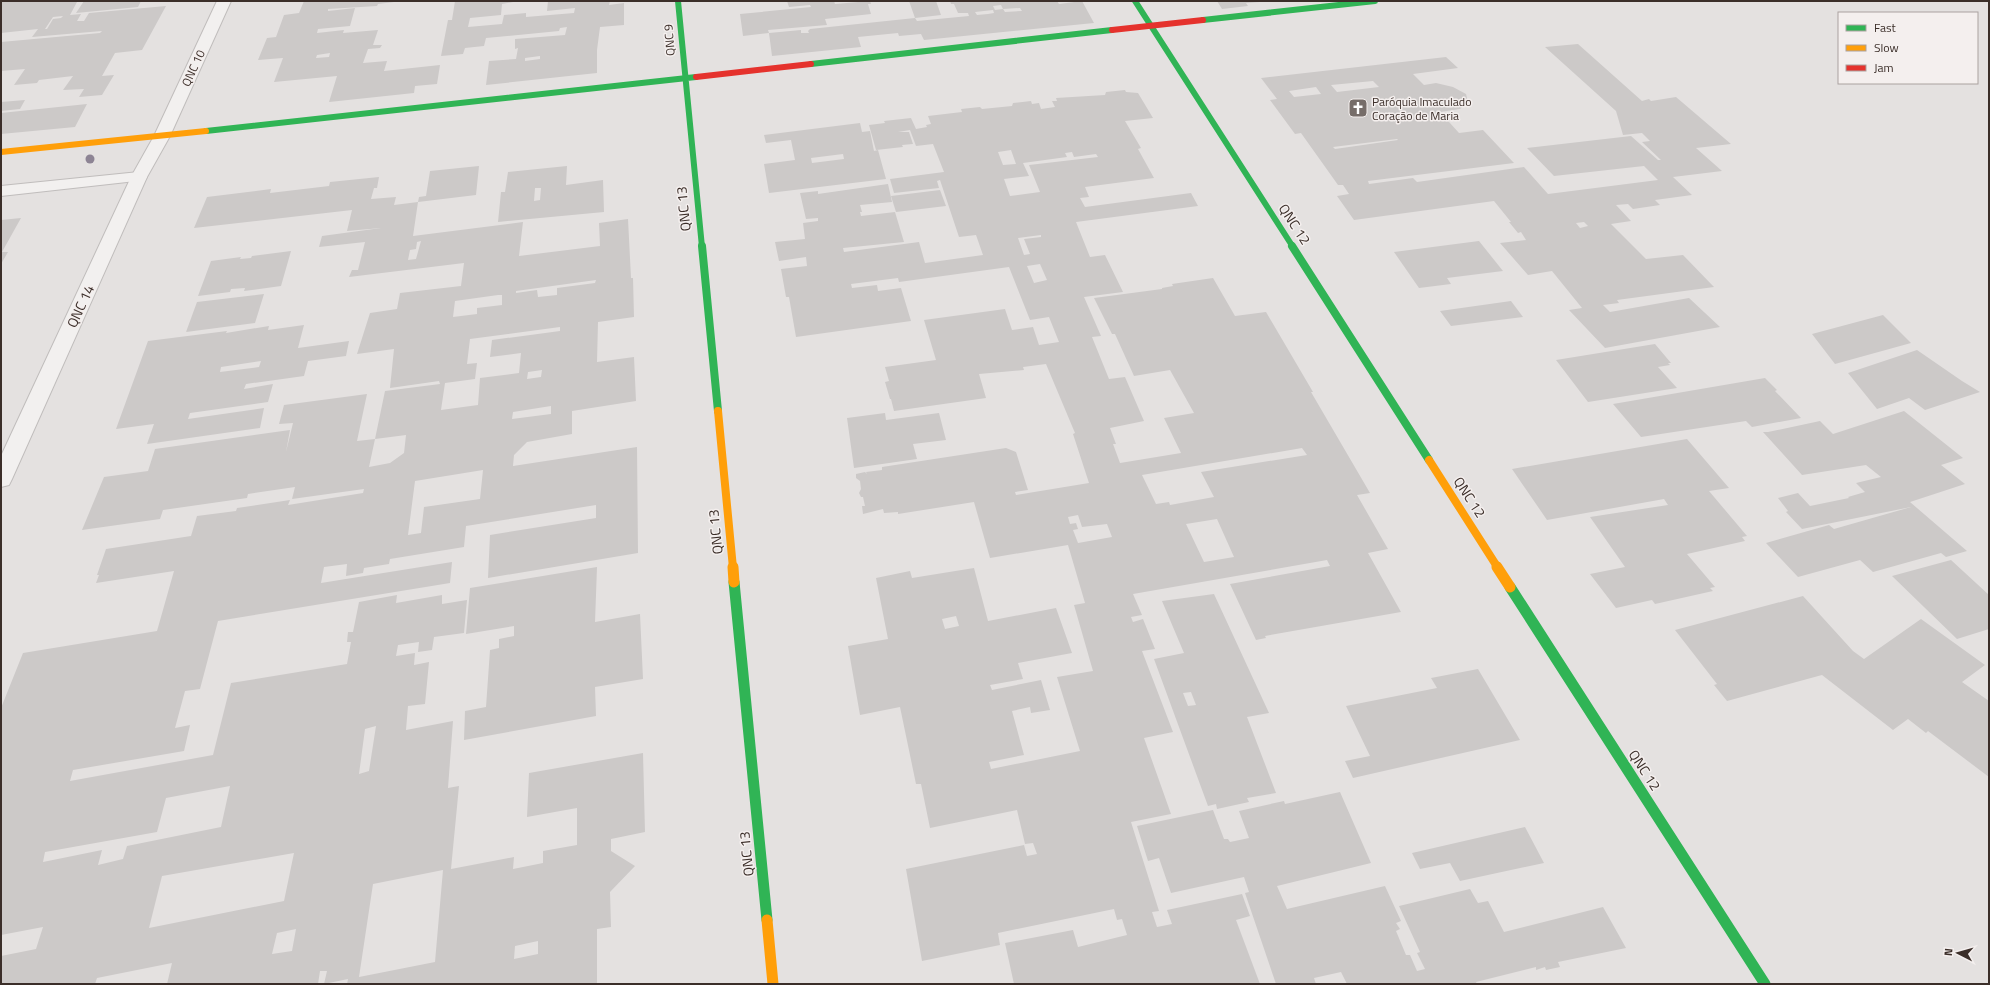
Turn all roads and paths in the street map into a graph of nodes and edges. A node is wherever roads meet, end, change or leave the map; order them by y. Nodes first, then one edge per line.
1 (224, 1) edge
2 (678, 1) edge
3 (1135, 1) edge
4 (1375, 1) edge
5 (1151, 25) junction
6 (684, 76) junction
7 (162, 136) junction
8 (1, 152) edge
9 (139, 177) junction
10 (1, 191) edge
11 (1, 479) edge
12 (773, 984) edge
13 (1765, 984) edge

1 - 7 street, QNC 10
2 - 6 street, QNC 9
3 - 5 street, QNC 12
4 - 5 street
5 - 6 street
5 - 13 street, QNC 12
6 - 7 street
6 - 12 street, QNC 13
7 - 8 street
7 - 9 street, QNC 14
9 - 10 lane
9 - 11 street, QNC 14

